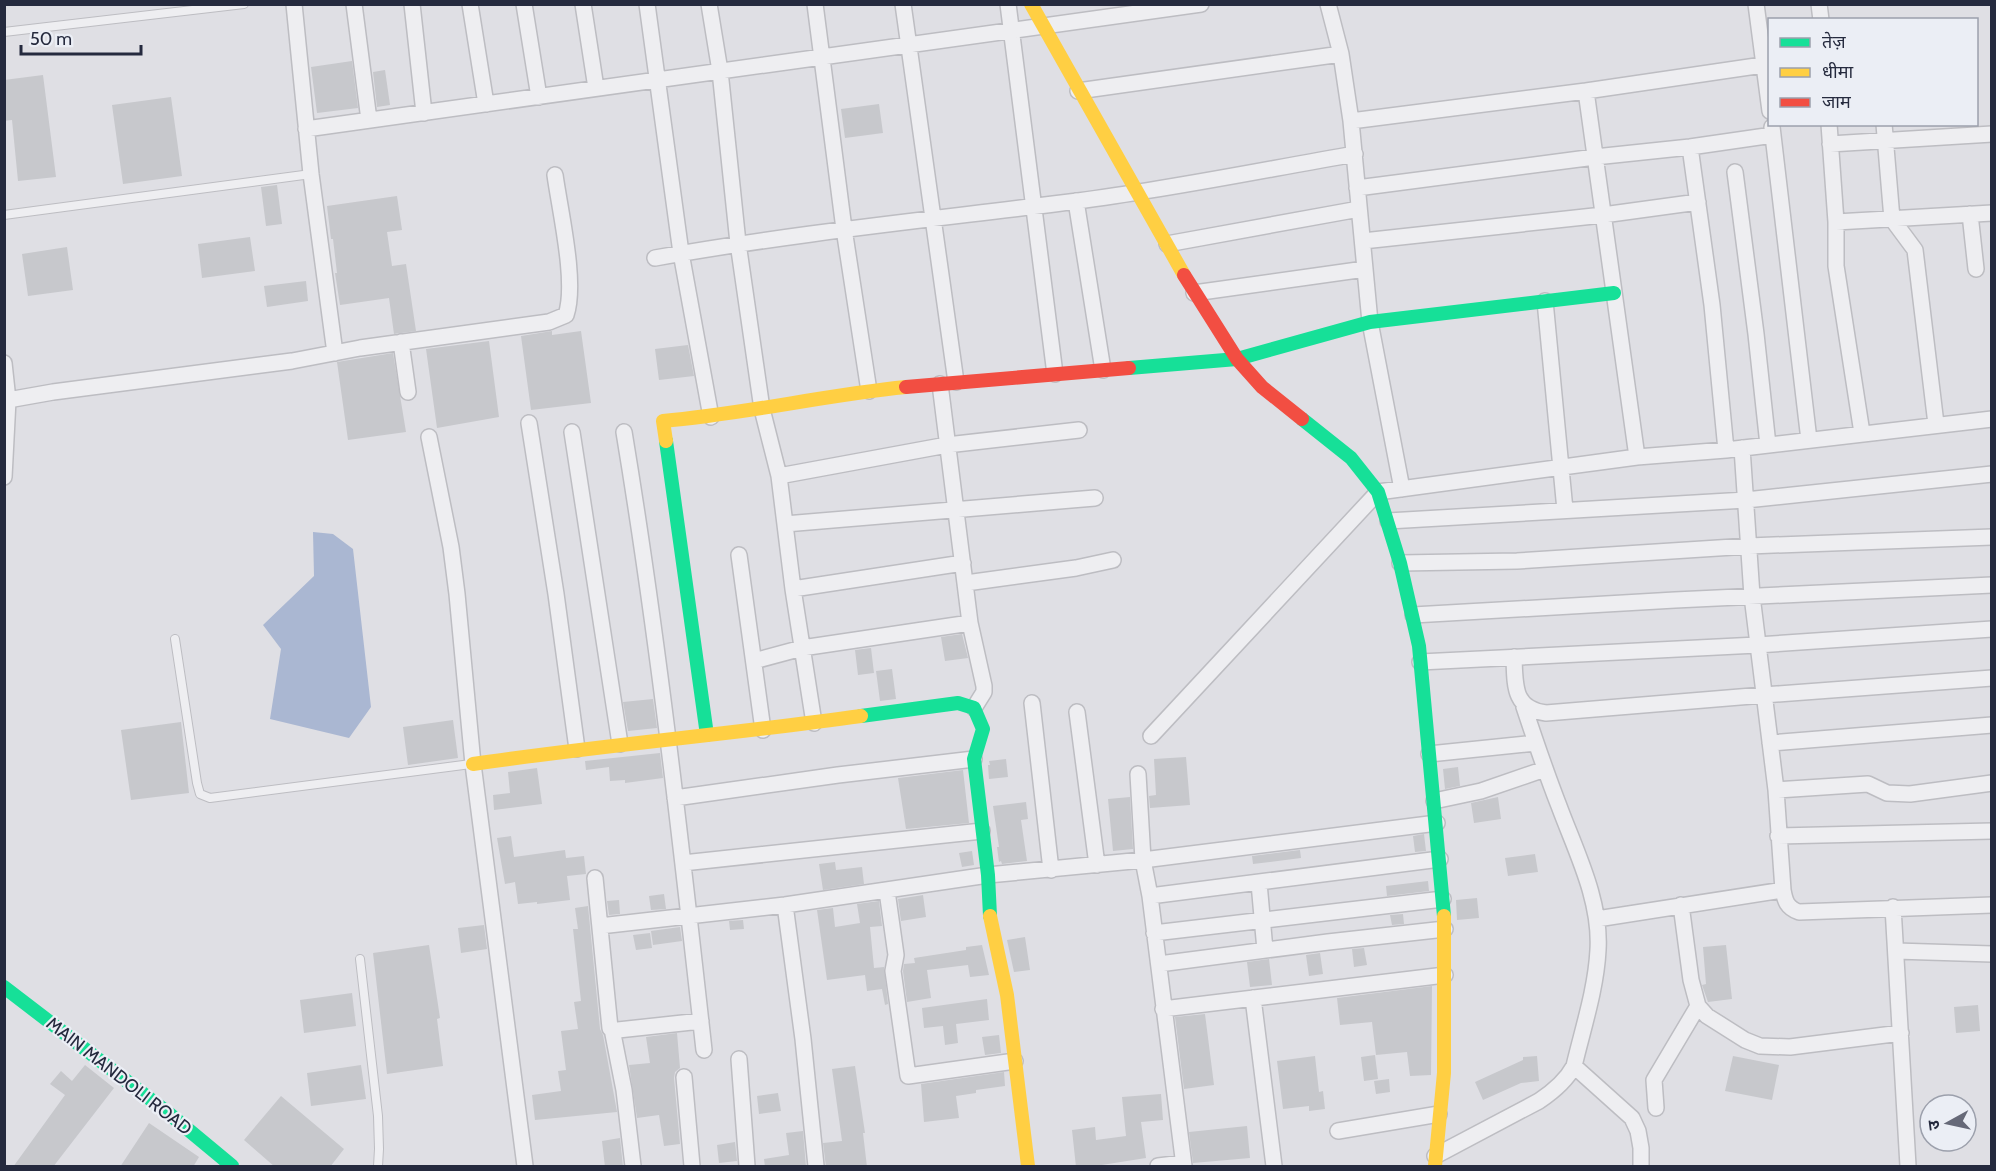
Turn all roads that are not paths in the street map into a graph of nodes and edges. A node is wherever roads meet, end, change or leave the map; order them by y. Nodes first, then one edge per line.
1 (244, 4) edge
2 (294, 4) edge
3 (354, 4) edge
4 (412, 4) edge
5 (470, 4) edge
6 (524, 4) edge
7 (583, 4) edge
8 (647, 4) edge
9 (709, 4) edge
10 (815, 4) edge
11 (903, 4) edge
12 (1008, 4) edge
13 (1031, 4) edge
14 (1201, 4) edge
15 (1328, 4) edge
16 (1756, 4) edge
17 (1042, 26) junction
18 (1012, 30) junction
19 (4, 32) edge
20 (908, 45) junction
21 (1341, 54) junction
22 (823, 57) junction
23 (1763, 65) junction
24 (720, 71) junction
25 (656, 80) junction
26 (596, 88) junction
27 (1078, 91) junction
28 (1586, 91) junction
29 (538, 97) junction
30 (1768, 98) edge
31 (486, 104) junction
32 (424, 113) junction
33 (369, 120) junction
34 (1351, 121) junction
35 (1829, 126) edge
36 (1884, 126) edge
37 (306, 129) junction
38 (1772, 130) edge
39 (1992, 134) edge
40 (1886, 140) junction
41 (1830, 144) junction
42 (1690, 147) junction
43 (1355, 154) junction
44 (1595, 157) junction
45 (1735, 172) dead end
46 (311, 174) junction
47 (555, 175) dead end
48 (1357, 189) junction
49 (1136, 193) junction
50 (1076, 201) junction
51 (1698, 202) junction
52 (1034, 205) junction
53 (1359, 209) junction
54 (1992, 213) edge
55 (1970, 214) junction
56 (4, 215) edge
57 (1603, 215) junction
58 (934, 217) junction
59 (1892, 219) junction
60 (1836, 222) junction
61 (844, 229) junction
62 (1362, 241) junction
63 (738, 243) junction
64 (1167, 244) junction
65 (681, 253) junction
66 (655, 258) dead end
67 (1365, 269) junction
68 (1976, 270) dead end
69 (1194, 293) junction
70 (1614, 293) junction
71 (1545, 301) junction
72 (1370, 322) junction
73 (402, 342) junction
74 (336, 353) junction
75 (1237, 359) junction
76 (4, 363) edge
77 (1103, 370) junction
78 (1055, 374) junction
79 (956, 382) junction
80 (940, 384) junction
81 (408, 392) dead end
82 (869, 392) junction
83 (8, 400) junction
84 (762, 409) junction
85 (711, 417) junction
86 (1992, 419) edge
87 (529, 423) dead end
88 (1936, 424) junction
89 (1079, 430) dead end
90 (572, 432) dead end
91 (624, 432) dead end
92 (1862, 433) junction
93 (429, 437) dead end
94 (1809, 440) junction
95 (947, 445) junction
96 (1768, 445) junction
97 (1734, 449) junction
98 (1637, 457) junction
99 (1561, 467) junction
100 (1992, 474) edge
101 (779, 476) junction
102 (4, 477) edge
103 (1402, 489) junction
104 (1378, 492) junction
105 (1095, 498) dead end
106 (1746, 500) junction
107 (956, 510) junction
108 (1565, 510) junction
109 (1388, 521) junction
110 (785, 524) junction
111 (1992, 537) edge
112 (1749, 546) junction
113 (739, 555) dead end
114 (1113, 560) dead end
115 (963, 563) junction
116 (1400, 563) junction
117 (966, 583) junction
118 (1992, 585) edge
119 (793, 589) junction
120 (1752, 596) junction
121 (1413, 615) junction
122 (970, 623) junction
123 (1992, 629) edge
124 (175, 639) dead end
125 (1757, 645) junction
126 (802, 648) junction
127 (1514, 657) junction
128 (754, 661) junction
129 (1420, 662) junction
130 (1992, 678) edge
131 (1764, 695) junction
132 (1032, 703) dead end
133 (1524, 707) junction
134 (974, 708) junction
135 (1077, 712) dead end
136 (814, 723) junction
137 (1992, 725) edge
138 (763, 730) junction
139 (707, 735) junction
140 (1151, 736) dead end
141 (667, 739) junction
142 (1536, 743) junction
143 (1770, 743) junction
144 (620, 744) junction
145 (577, 749) junction
146 (1429, 754) junction
147 (974, 759) junction
148 (473, 764) junction
149 (1545, 769) junction
150 (1138, 774) dead end
151 (1992, 783) edge
152 (1776, 790) junction
153 (675, 798) junction
154 (1434, 801) junction
155 (1437, 823) junction
156 (982, 831) junction
157 (1992, 831) edge
158 (1778, 836) junction
159 (1440, 859) junction
160 (1143, 860) junction
161 (683, 863) junction
162 (1097, 865) junction
163 (1051, 870) junction
164 (988, 875) junction
165 (594, 878) dead end
166 (1259, 883) junction
167 (1783, 890) junction
168 (887, 891) junction
169 (1150, 896) junction
170 (1443, 899) junction
171 (785, 905) junction
172 (1681, 905) junction
173 (1992, 905) edge
174 (1893, 907) junction
175 (690, 916) junction
176 (1597, 919) junction
177 (1263, 920) junction
178 (600, 926) junction
179 (1445, 929) junction
180 (1154, 933) junction
181 (1266, 950) junction
182 (1896, 951) junction
183 (1992, 954) edge
184 (360, 959) dead end
185 (1159, 964) junction
186 (1445, 975) junction
187 (4, 987) edge
188 (1253, 998) junction
189 (1698, 1006) junction
190 (1163, 1009) junction
191 (701, 1021) junction
192 (612, 1029) junction
193 (1901, 1033) junction
194 (704, 1050) dead end
195 (740, 1059) dead end
196 (1015, 1061) junction
197 (1574, 1066) junction
198 (684, 1077) dead end
199 (1656, 1108) dead end
200 (1439, 1114) junction
201 (1338, 1131) dead end
202 (214, 1161) edge
203 (1435, 1161) edge
204 (1184, 1165) edge
205 (232, 1167) edge
206 (378, 1167) edge
207 (525, 1167) edge
208 (633, 1167) edge
209 (692, 1167) edge
210 (747, 1167) edge
211 (816, 1167) edge
212 (1028, 1167) edge
213 (1158, 1167) edge
214 (1274, 1167) edge
215 (1641, 1167) edge
216 (1908, 1167) edge

1 - 19 lane
2 - 37 street
3 - 33 street
4 - 32 street
5 - 31 street
6 - 29 street
7 - 26 street
8 - 25 street
9 - 24 street
10 - 22 street
11 - 20 street
12 - 18 street
13 - 17 street
14 - 17 street
15 - 21 street
16 - 23 street
17 - 18 street
17 - 27 street
18 - 20 street
18 - 52 street
20 - 22 street
20 - 58 street
21 - 27 street
21 - 34 street
22 - 24 street
22 - 61 street
23 - 28 street
23 - 30 street
24 - 25 street
24 - 63 street
25 - 26 street
25 - 65 street
26 - 29 street
27 - 49 street
28 - 34 street
28 - 44 street
29 - 31 street
31 - 32 street
32 - 33 street
33 - 37 street
34 - 43 street
35 - 41 street
36 - 40 street
37 - 46 street
38 - 42 street
38 - 94 street
39 - 40 street
40 - 41 street
40 - 59 street
41 - 60 street
42 - 44 street
42 - 51 street
43 - 48 street
43 - 49 street
44 - 48 street
44 - 57 street
45 - 96 street
46 - 56 lane
46 - 74 street
47 - 73 street
48 - 53 street
49 - 50 street
49 - 64 street
50 - 52 street
50 - 77 street
51 - 57 street
51 - 97 street
52 - 58 street
52 - 78 street
53 - 62 street
53 - 64 street
54 - 55 street
55 - 59 street
55 - 68 street
57 - 62 street
57 - 70 street
58 - 61 street
58 - 79 street
59 - 60 street
59 - 88 street
60 - 92 street
61 - 63 street
61 - 82 street
62 - 67 street
63 - 65 street
63 - 84 street
64 - 69 street
65 - 66 street
65 - 85 street
67 - 69 street
67 - 72 street
69 - 75 street
70 - 71 street
70 - 98 street
71 - 72 street
71 - 99 street
72 - 75 street
72 - 103 street
73 - 74 street
73 - 81 street
74 - 83 street
75 - 77 street
75 - 104 street
76 - 83 street
77 - 78 street
78 - 79 street
79 - 80 street
80 - 82 street
80 - 95 street
82 - 84 street
83 - 102 street
84 - 85 street
84 - 101 street
85 - 139 street
86 - 88 street
87 - 145 street
88 - 92 street
89 - 95 street
90 - 144 street
91 - 141 street
92 - 94 street
93 - 148 street
94 - 96 street
95 - 101 street
95 - 107 street
96 - 97 street
97 - 98 street
97 - 106 street
98 - 99 street
99 - 103 street
99 - 108 street
100 - 106 street
101 - 110 street
103 - 104 street
104 - 109 street
104 - 140 street
105 - 107 street
106 - 108 street
106 - 112 street
107 - 110 street
107 - 115 street
108 - 109 street
109 - 116 street
110 - 119 street
111 - 112 street
112 - 116 street
112 - 120 street
113 - 128 street
114 - 117 street
115 - 117 street
115 - 119 street
116 - 121 street
117 - 122 street
118 - 120 street
119 - 126 street
120 - 121 street
120 - 125 street
121 - 129 street
122 - 126 street
122 - 134 street
123 - 125 street
124 - 148 lane
125 - 127 street
125 - 131 street
126 - 128 street
126 - 136 street
127 - 129 street
127 - 133 street
128 - 138 street
129 - 146 street
130 - 131 street
131 - 133 street
131 - 143 street
132 - 163 street
133 - 142 street
134 - 136 street
134 - 147 street
135 - 162 street
136 - 138 street
137 - 143 street
138 - 139 street
139 - 141 street
141 - 144 street
141 - 153 street
142 - 146 street
142 - 149 street
143 - 152 street
144 - 145 street
145 - 148 street
146 - 154 street
147 - 153 street
147 - 156 street
148 - 207 street
149 - 154 street
149 - 176 street
150 - 160 street
151 - 152 street
152 - 158 street
153 - 161 street
154 - 155 street
155 - 159 street
155 - 160 street
156 - 161 street
156 - 164 street
157 - 158 street
158 - 167 street
159 - 166 street
159 - 170 street
160 - 162 street
160 - 169 street
161 - 175 street
162 - 163 street
163 - 164 street
164 - 168 street
164 - 196 street
165 - 178 street
166 - 169 street
166 - 177 street
167 - 172 street
167 - 174 street
168 - 171 street
168 - 196 street
169 - 180 street
170 - 177 street
170 - 179 street
171 - 175 street
171 - 211 street
172 - 176 street
172 - 189 street
173 - 174 street
174 - 182 street
175 - 178 street
175 - 191 street
176 - 197 street
177 - 180 street
177 - 181 street
178 - 192 street
179 - 181 street
179 - 186 street
180 - 185 street
181 - 185 street
182 - 183 street
182 - 193 street
184 - 206 lane
185 - 190 street
186 - 188 street
186 - 200 street
187 - 202 street, MAIN MANDOLI ROAD
188 - 190 street
188 - 214 street
189 - 193 street
189 - 199 street
190 - 204 street
191 - 192 street
191 - 194 street
192 - 208 street
193 - 216 street
195 - 210 street
196 - 212 street
197 - 203 street
197 - 215 street
198 - 209 street
200 - 201 street
200 - 203 street
202 - 205 street, MAIN MANDOLI ROAD
204 - 213 street

